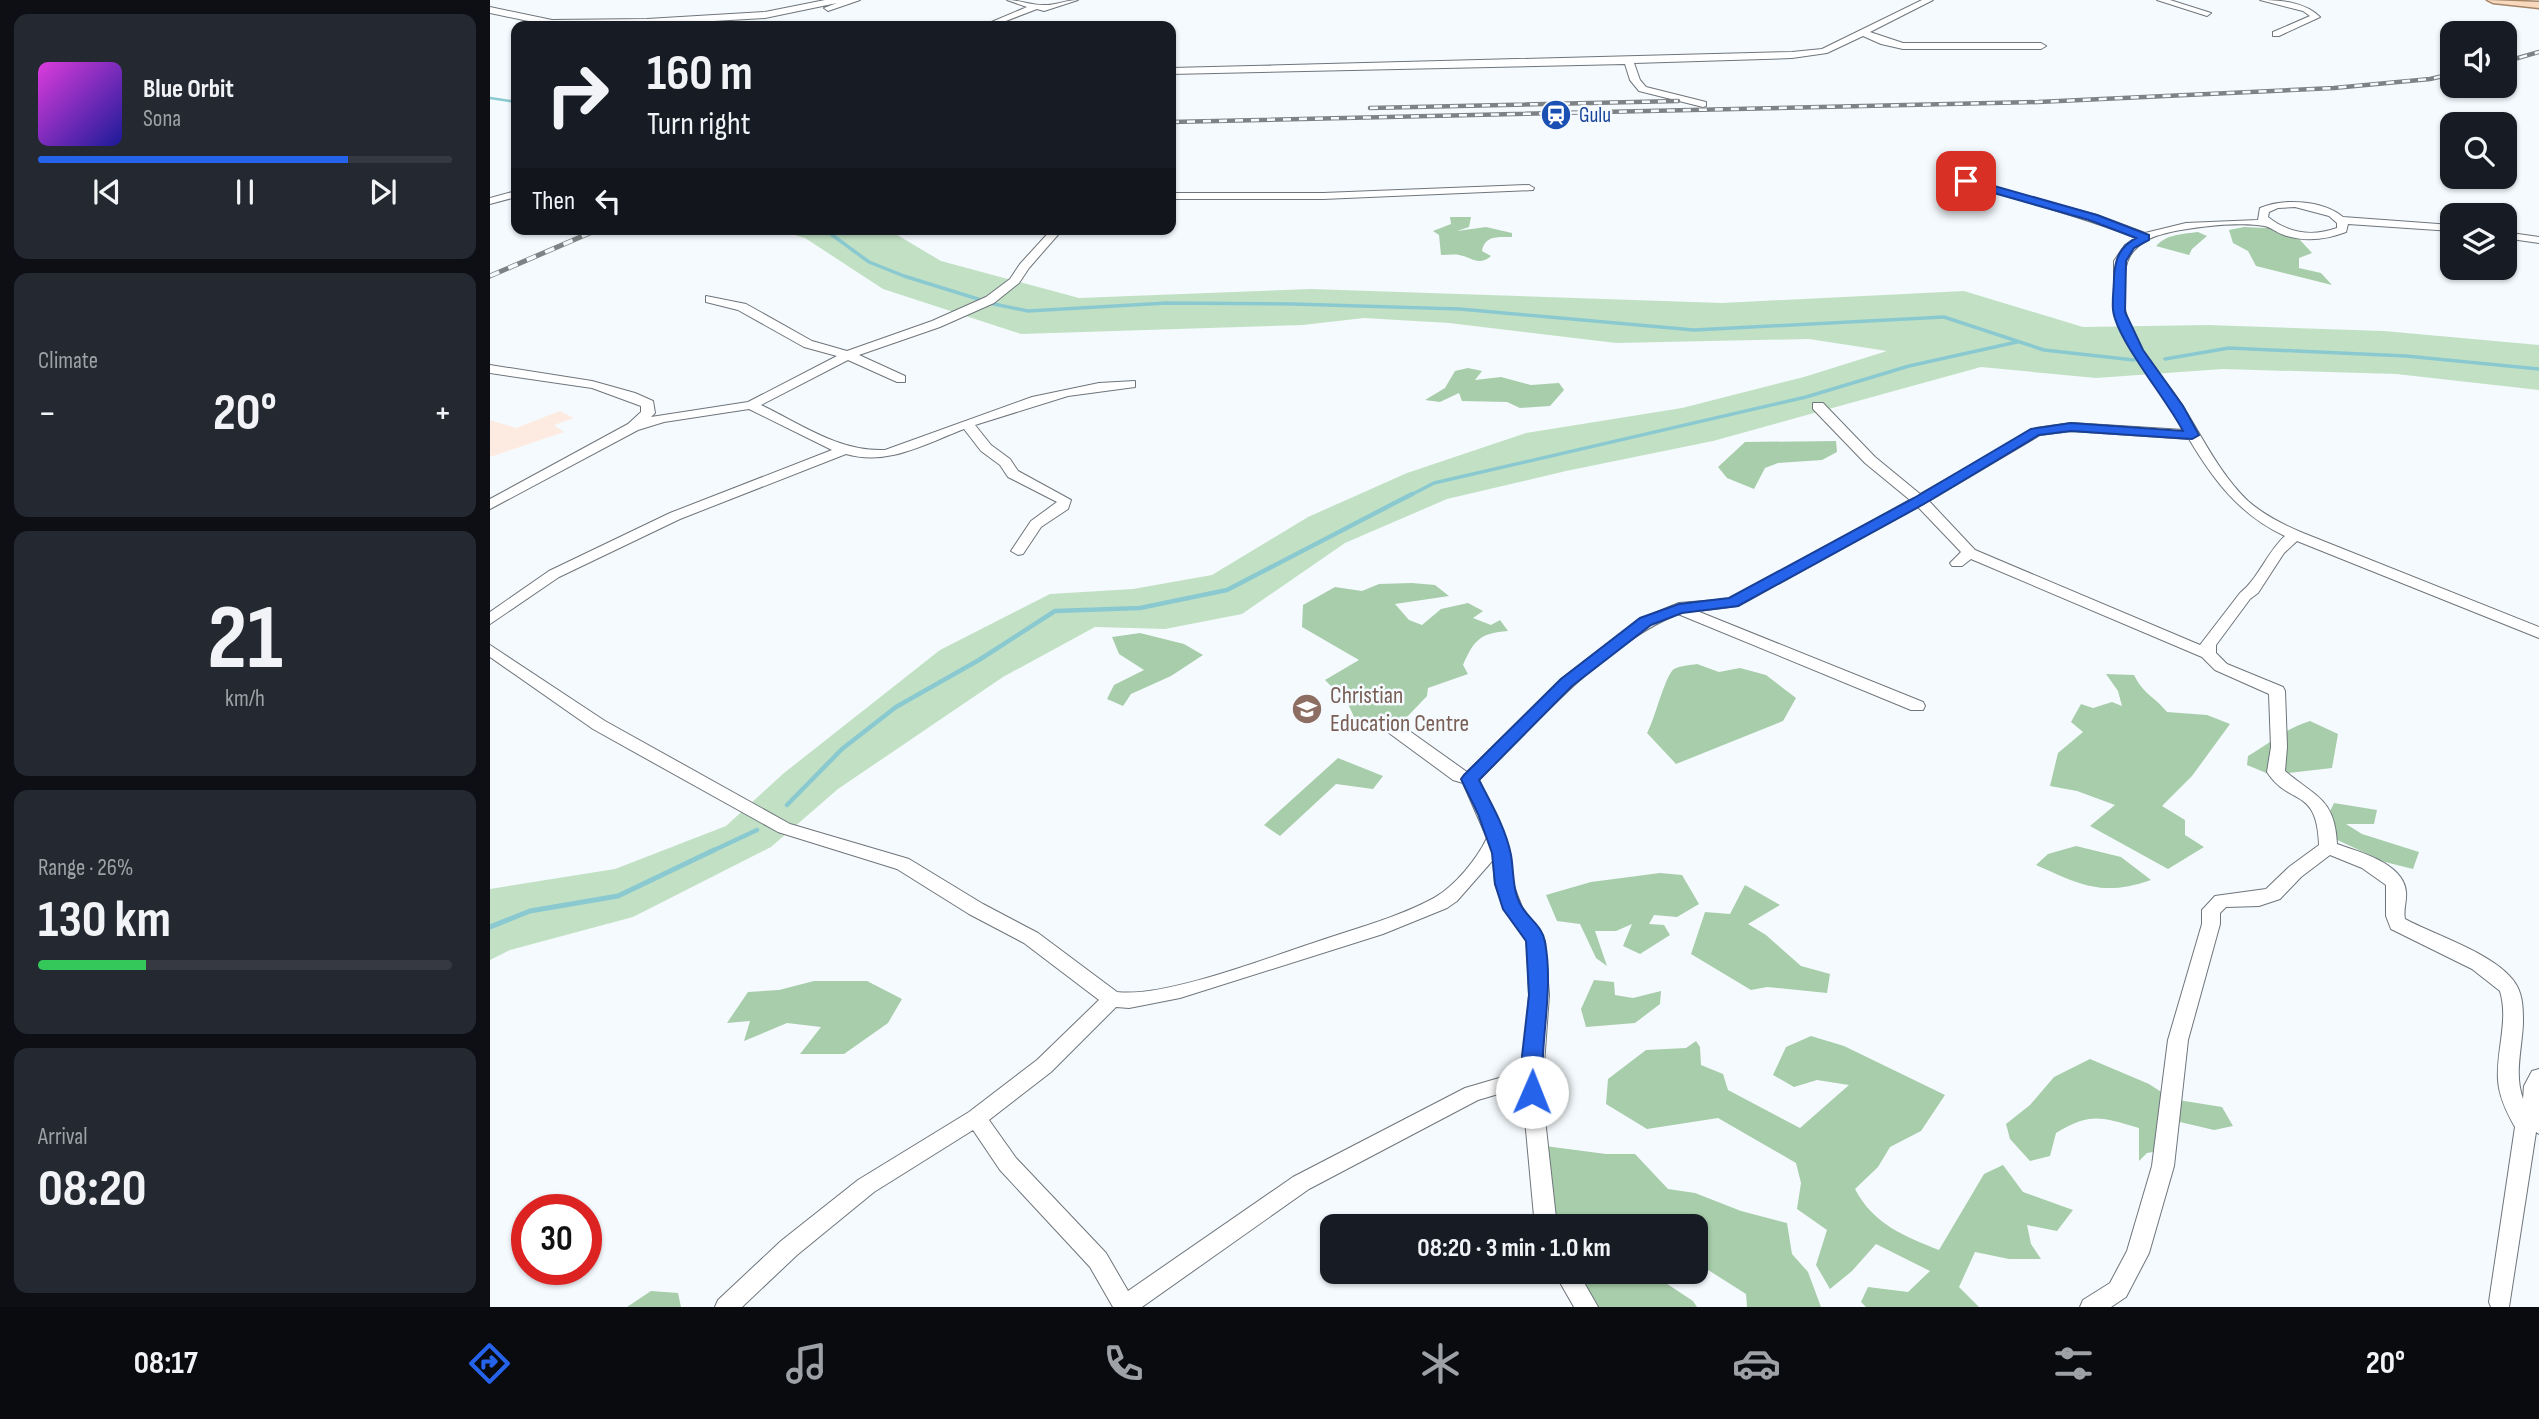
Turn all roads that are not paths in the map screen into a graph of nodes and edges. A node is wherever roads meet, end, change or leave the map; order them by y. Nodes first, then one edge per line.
1 (500, 0) edge
2 (838, 0) edge
3 (856, 0) edge
4 (1011, 0) edge
5 (1074, 0) edge
6 (1929, 0) edge
7 (2161, 0) edge
8 (2264, 0) edge
9 (2493, 0) edge
10 (490, 3) edge
11 (2539, 5) edge
12 (1034, 6) junction
13 (490, 10) edge
14 (2207, 13) dead end
15 (490, 18) edge
16 (542, 21) edge
17 (664, 21) edge
18 (740, 21) edge
19 (998, 21) edge
20 (511, 23) edge
21 (1864, 33) junction
22 (2276, 34) dead end
23 (2041, 46) dead end
24 (1628, 60) junction
25 (1176, 71) edge
26 (1703, 104) dead end
27 (1950, 174) dead end
28 (1528, 188) dead end
29 (511, 195) edge
30 (1176, 196) edge
31 (490, 201) edge
32 (2340, 220) junction
33 (2267, 223) junction
34 (2440, 227) edge
35 (1052, 235) edge
36 (2145, 237) junction
37 (2517, 237) edge
38 (2539, 240) edge
39 (710, 299) dead end
40 (848, 355) junction
41 (490, 369) edge
42 (901, 379) dead end
43 (1130, 384) dead end
44 (648, 404) junction
45 (751, 405) junction
46 (1818, 406) dead end
47 (691, 414) junction
48 (966, 424) junction
49 (633, 427) junction
50 (2192, 435) junction
51 (844, 450) junction
52 (1919, 501) junction
53 (490, 505) edge
54 (2295, 535) junction
55 (1018, 551) dead end
56 (1679, 608) junction
57 (490, 619) edge
58 (2539, 633) edge
59 (490, 650) edge
60 (2208, 654) junction
61 (1917, 706) dead end
62 (1395, 729) dead end
63 (1470, 779) junction
64 (1496, 838) junction
65 (2328, 847) junction
66 (1112, 999) junction
67 (1532, 1076) junction
68 (2539, 1077) edge
69 (976, 1118) junction
70 (2539, 1125) edge
71 (1545, 1214) edge
72 (1573, 1284) edge
73 (2500, 1302) dead end
74 (726, 1307) edge
75 (1125, 1307) edge
76 (1587, 1307) edge
77 (2091, 1307) edge

1 - 10 street
2 - 17 street
3 - 18 street
4 - 12 street
5 - 12 street
6 - 21 street
7 - 14 street
8 - 22 street
9 - 11 main road
12 - 19 street
13 - 16 street
15 - 20 street
21 - 23 street
21 - 24 street
24 - 25 street
24 - 26 street
27 - 36 street
28 - 30 street
29 - 31 street
32 - 33 street
32 - 33 street
32 - 34 street
33 - 36 street
35 - 40 street
36 - 50 street
37 - 38 street
39 - 40 street
40 - 42 street
40 - 45 street
41 - 44 street
43 - 48 street
44 - 47 street
44 - 49 street
45 - 47 street
45 - 51 street
46 - 52 street
47 - 49 street
48 - 51 street
48 - 55 street
49 - 53 street
50 - 52 street
50 - 54 street
51 - 57 street
52 - 56 street
52 - 60 street
54 - 58 street
54 - 60 street
56 - 61 street
56 - 63 street
59 - 66 street
60 - 65 street
62 - 63 street
63 - 64 street
64 - 66 street
64 - 67 street
65 - 73 street
65 - 77 street
66 - 69 street
67 - 71 street
67 - 75 street
68 - 70 street
69 - 74 street
69 - 75 street
72 - 76 street

